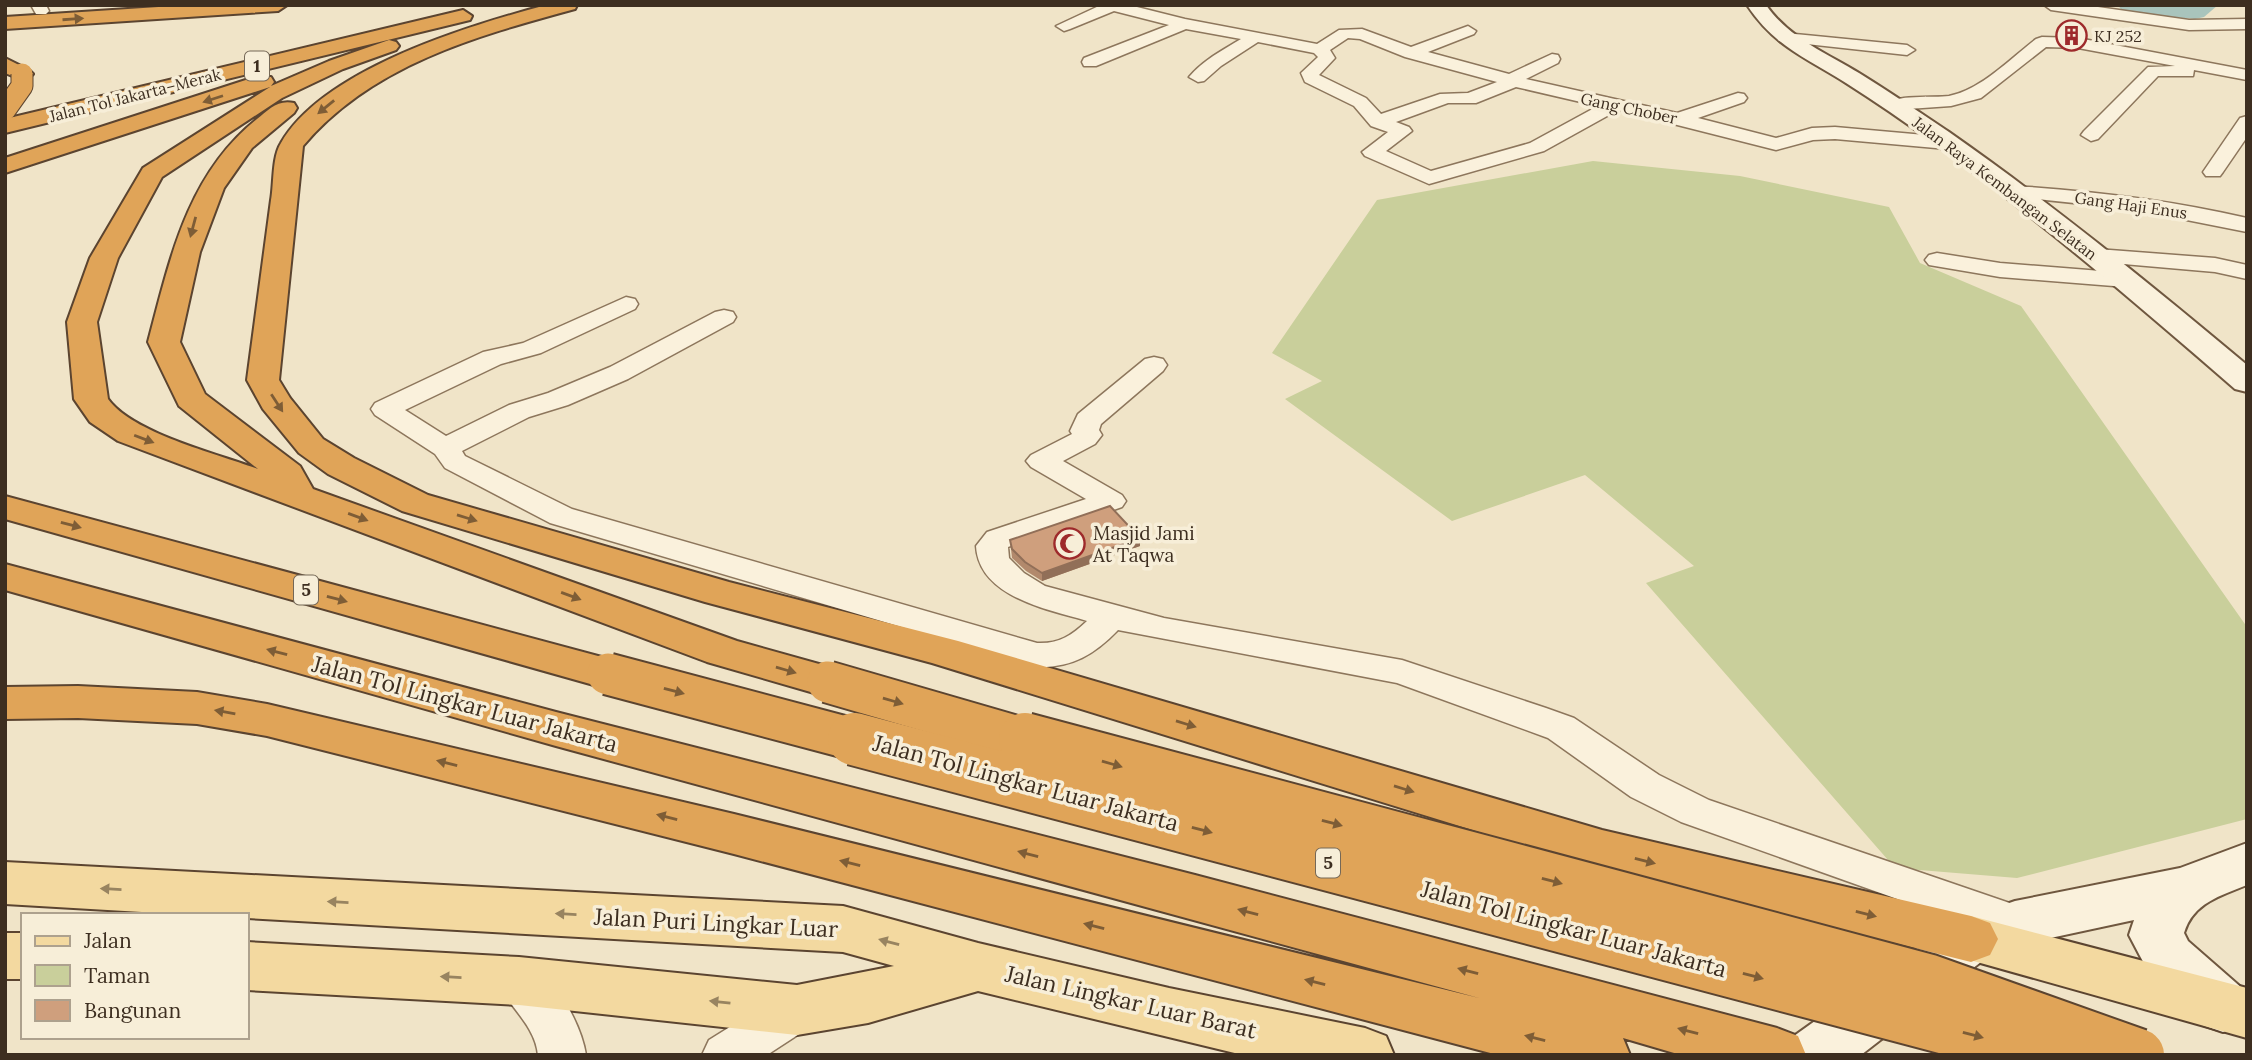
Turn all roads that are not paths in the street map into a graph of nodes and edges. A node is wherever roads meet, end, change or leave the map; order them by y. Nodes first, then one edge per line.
1 (278, 5) edge
2 (439, 5) edge
3 (509, 5) edge
4 (548, 5) edge
5 (568, 5) edge
6 (1756, 5) edge
7 (2051, 5) edge
8 (1111, 6) edge
9 (475, 13) edge
10 (5, 23) edge
11 (1185, 24) junction
12 (2247, 24) edge
13 (2189, 25) junction
14 (1063, 26) dead end
15 (1468, 31) dead end
16 (2247, 36) edge
17 (1256, 37) junction
18 (1785, 38) junction
19 (396, 43) junction
20 (1320, 48) junction
21 (1907, 50) dead end
22 (1411, 54) junction
23 (1552, 59) dead end
24 (1090, 62) dead end
25 (14, 69) edge
26 (2247, 75) edge
27 (1198, 77) dead end
28 (1514, 80) junction
29 (100, 82) dead end
30 (2247, 83) edge
31 (46, 94) dead end
32 (1738, 98) dead end
33 (1889, 102) junction
34 (5, 104) edge
35 (1613, 104) junction
36 (5, 112) edge
37 (1679, 118) junction
38 (1378, 122) junction
39 (2247, 122) edge
40 (5, 126) edge
41 (2091, 135) dead end
42 (1947, 143) junction
43 (5, 166) edge
44 (2213, 172) dead end
45 (2014, 192) junction
46 (2247, 225) edge
47 (2247, 244) edge
48 (2097, 256) junction
49 (1937, 260) dead end
50 (2215, 265) junction
51 (2247, 272) edge
52 (2126, 280) junction
53 (626, 304) dead end
54 (724, 317) dead end
55 (1154, 365) dead end
56 (2247, 382) edge
57 (445, 448) junction
58 (299, 496) junction
59 (5, 507) edge
60 (5, 577) edge
61 (1111, 617) junction
62 (5, 703) edge
63 (2247, 863) edge
64 (5, 883) edge
65 (2185, 888) junction
66 (1993, 931) junction
67 (248, 967) edge
68 (978, 967) junction
69 (519, 981) junction
70 (797, 1010) junction
71 (2235, 1010) edge
72 (1168, 1013) junction
73 (562, 1055) edge
74 (726, 1055) edge
75 (1249, 1055) edge
76 (1365, 1055) edge
77 (1601, 1055) edge
78 (1777, 1055) edge
79 (1815, 1055) edge
80 (2048, 1055) edge
81 (2137, 1055) edge

10 -> 1 highway
2 - 29 highway
3 - 40 highway, Jalan Tol Jakarta–Merak / 1
4 - 9 highway
5 -> 66 highway
6 - 18 main road, Jalan Raya Kembangan Selatan
7 - 13 street
8 - 11 street
8 - 14 street
9 - 19 highway
9 - 36 highway, Jalan Tol Jakarta–Merak / 1
9 -> 58 highway
11 - 17 street
11 - 24 street
12 - 13 street
13 - 16 street
15 - 22 street
17 - 20 street
17 - 27 street
18 - 21 street
18 - 33 main road, Jalan Raya Kembangan Selatan
19 -> 43 highway
19 -> 58 highway
20 - 22 street, Gang Chober
20 - 38 street
22 - 28 street, Gang Chober
23 - 28 street
25 - 36 highway, bridge
26 - 33 street
28 - 35 street, Gang Chober
28 - 38 street
30 - 41 street
31 - 34 highway
32 - 37 street
33 - 42 main road, Jalan Raya Kembangan Selatan
35 - 37 street, Gang Chober
35 - 38 street
37 - 42 street, Gang Chober
39 - 44 street
42 - 45 main road, Jalan Raya Kembangan Selatan
45 - 46 street, Gang Haji Enus
45 - 48 main road, Jalan Raya Kembangan Selatan
47 - 50 street
48 - 50 street
48 - 52 main road, Jalan Raya Kembangan Selatan
49 - 52 street
50 - 51 street
52 - 56 main road, Jalan Raya Kembangan Selatan
53 - 57 street
54 - 57 street
55 - 61 street
57 - 61 street
58 -> 81 highway, bridge
59 -> 80 highway, Jalan Tol Lingkar Luar Jakarta / 5, bridge
78 -> 60 highway, Jalan Tol Lingkar Luar Jakarta
61 - 66 street
77 -> 62 highway
63 - 65 main road
68 -> 64 main road, Jalan Puri Lingkar Luar
65 - 66 main road
65 - 71 main road
66 - 71 main road
66 - 79 main road
69 -> 67 main road
68 - 70 main road
68 - 72 main road, Jalan Lingkar Luar Barat
70 -> 69 main road
69 - 73 street
70 - 74 street
72 - 75 main road
72 - 76 main road, Jalan Lingkar Luar Barat

